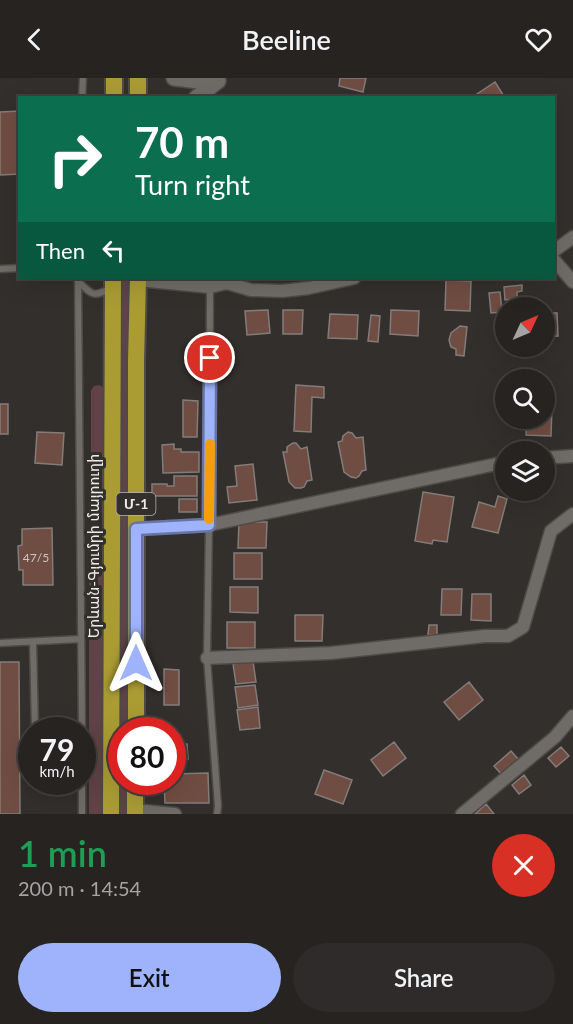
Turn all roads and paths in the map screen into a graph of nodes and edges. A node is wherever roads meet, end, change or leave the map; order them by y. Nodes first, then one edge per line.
1 (83, 78) edge
2 (114, 78) edge
3 (138, 78) edge
4 (174, 78) edge
5 (217, 80) edge
6 (82, 96) edge
7 (114, 96) edge
8 (138, 96) edge
9 (198, 96) edge
10 (573, 237) edge
11 (555, 250) edge
12 (555, 261) edge
13 (18, 268) edge
14 (0, 269) edge
15 (77, 279) edge
16 (138, 279) edge
17 (350, 279) edge
18 (113, 282) edge
19 (573, 282) edge
20 (210, 287) junction
21 (573, 456) edge
22 (555, 457) edge
23 (495, 464) edge
24 (573, 514) edge
25 (209, 525) junction
26 (136, 529) junction
27 (81, 639) junction
28 (33, 642) junction
29 (0, 643) edge
30 (207, 658) junction
31 (573, 716) edge
32 (34, 717) edge
33 (82, 717) edge
34 (136, 717) edge
35 (82, 795) edge
36 (135, 795) edge
37 (135, 812) edge
38 (82, 814) edge
39 (111, 814) edge
40 (175, 814) edge
41 (217, 814) edge
42 (462, 814) edge

1 - 6 lane
2 - 7 highway
3 - 8 highway
4 - 5 street
5 - 9 street
10 - 11 street
12 - 19 street
13 - 14 lane
15 - 18 lane
15 - 27 lane
16 - 20 street
16 - 26 highway, Մ-1
17 - 20 street
18 - 39 highway, Երևան-Գյումրի մայրուղի / Մ-1
20 - 25 lane
21 - 22 street
23 - 25 street
24 - 30 street
25 - 26 street
25 - 30 lane
26 - 34 highway, Մ-1
27 - 28 lane
27 - 33 lane
28 - 29 lane
28 - 32 lane
30 - 41 lane
31 - 42 street
35 - 38 lane
36 - 37 highway
37 - 40 street

